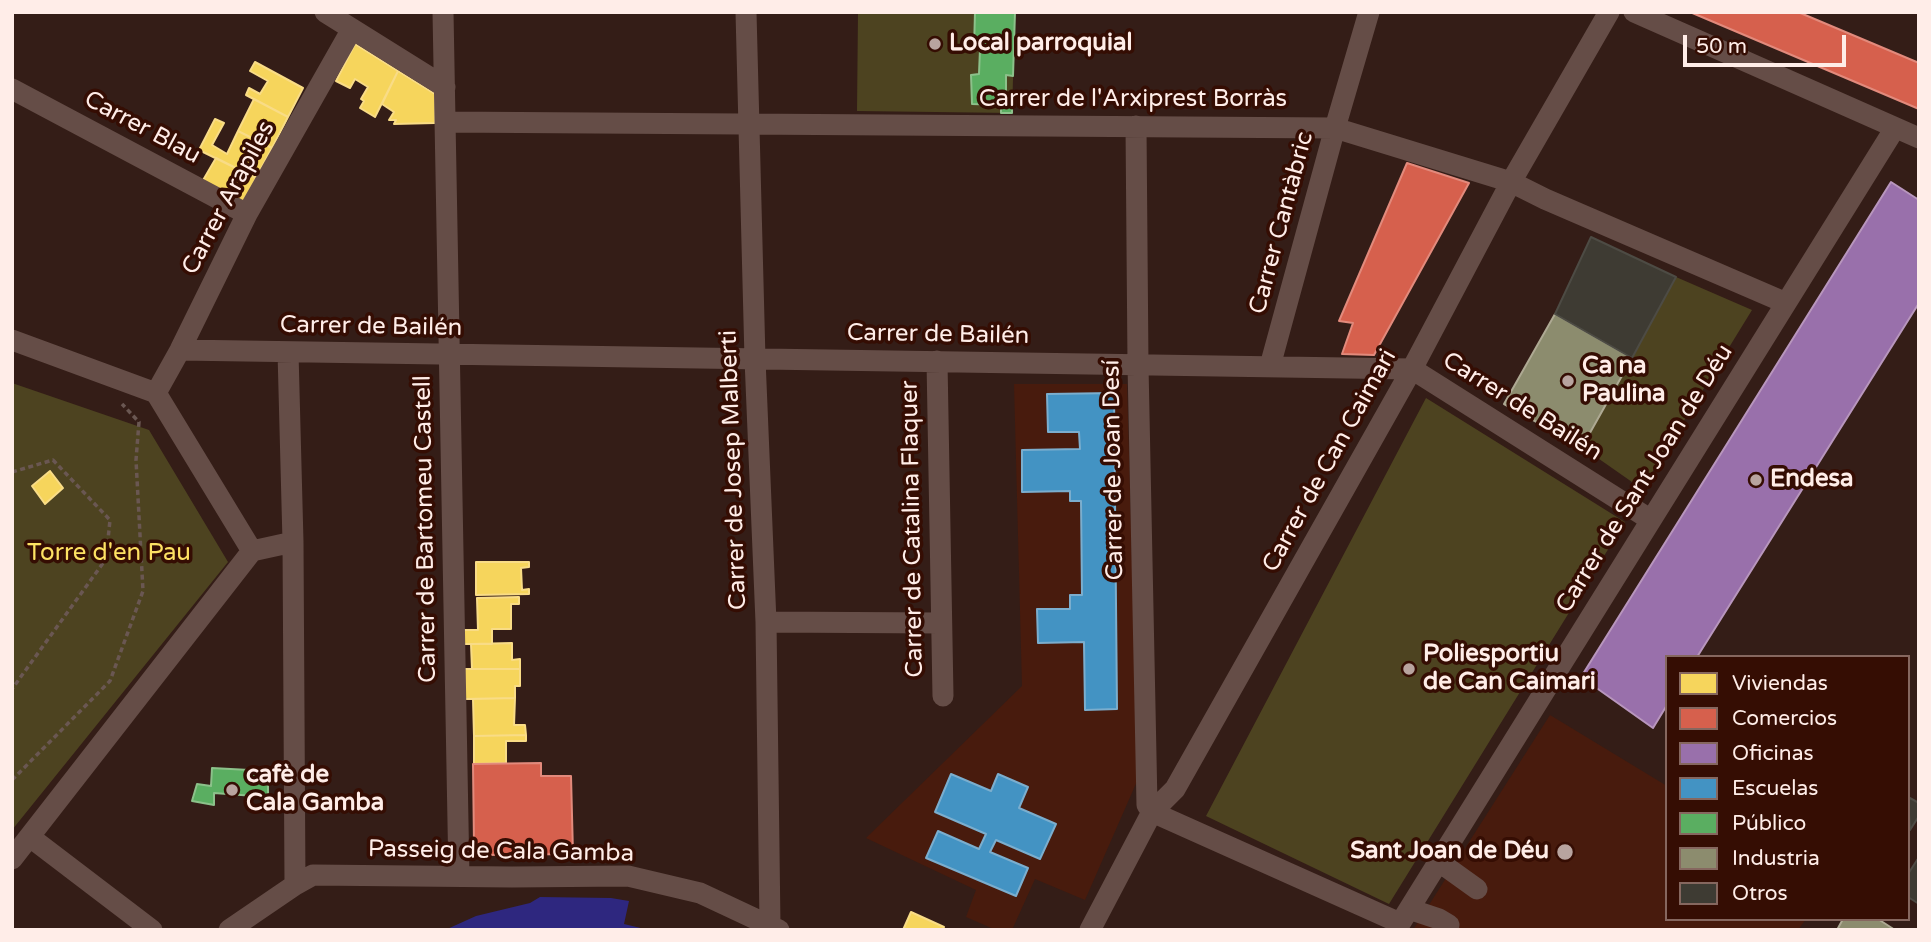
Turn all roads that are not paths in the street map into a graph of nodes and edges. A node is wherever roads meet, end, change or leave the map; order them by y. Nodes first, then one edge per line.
1 (325, 12) edge
2 (443, 12) edge
3 (746, 12) edge
4 (1369, 12) edge
5 (1608, 12) edge
6 (1634, 12) edge
7 (352, 29) junction
8 (445, 87) junction
9 (12, 89) edge
10 (445, 122) junction
11 (748, 124) junction
12 (1136, 126) junction
13 (1335, 128) junction
14 (1895, 128) junction
15 (1919, 138) edge
16 (1511, 182) junction
17 (247, 214) junction
18 (1786, 303) junction
19 (12, 340) edge
20 (180, 350) junction
21 (288, 352) junction
22 (449, 354) junction
23 (755, 359) junction
24 (937, 361) junction
25 (1138, 365) junction
26 (1270, 366) junction
27 (1412, 369) junction
28 (156, 393) junction
29 (1651, 520) junction
30 (293, 542) junction
31 (252, 551) junction
32 (766, 622) junction
33 (941, 623) junction
34 (943, 696) dead end
35 (1152, 812) junction
36 (30, 837) junction
37 (12, 859) edge
38 (1438, 861) junction
39 (459, 876) junction
40 (295, 885) junction
41 (1477, 889) dead end
42 (1402, 920) edge
43 (1449, 925) dead end
44 (775, 928) edge
45 (152, 930) edge
46 (229, 930) edge
47 (1090, 930) edge

1 - 7 street
2 - 8 street, Carrer de Bartomeu Castell
3 - 11 street, Carrer de Josep Malberti
4 - 13 street, Carrer Cantàbric
5 - 16 street, Carrer de Can Caimari
6 - 14 street
7 - 8 street
7 - 17 street, Carrer Arapiles
8 - 10 street, Carrer de Bartomeu Castell
9 - 17 street, Carrer Blau
10 - 11 street, Carrer de l'Arxiprest Borràs
10 - 22 street, Carrer de Bartomeu Castell
11 - 12 street, Carrer de l'Arxiprest Borràs
11 - 23 street, Carrer de Josep Malberti
12 - 13 street, Carrer de l'Arxiprest Borràs
12 - 25 street, Carrer de Joan Desí
13 - 16 street, Carrer de l'Arxiprest Borràs
13 - 26 street, Carrer Cantàbric
14 - 15 street
14 - 18 street, Carrer de Sant Joan de Déu
16 - 18 street, Carrer de l'Arxiprest Borràs
16 - 27 street, Carrer de Can Caimari
17 - 20 street, Carrer Arapiles
18 - 29 street, Carrer de Sant Joan de Déu
19 - 28 street
20 - 21 street, Carrer de Bailén
20 - 28 street, Carrer Arapiles
21 - 22 street, Carrer de Bailén
21 - 30 street
22 - 23 street, Carrer de Bailén
22 - 39 street, Carrer de Bartomeu Castell
23 - 24 street, Carrer de Bailén
23 - 32 street, Carrer de Josep Malberti
24 - 25 street, Carrer de Bailén
24 - 33 street, Carrer de Catalina Flaquer
25 - 26 street, Carrer de Bailén
25 - 35 street, Carrer de Joan Desí
26 - 27 street, Carrer de Bailén
27 - 29 street, Carrer de Bailén
27 - 35 street, Carrer de Can Caimari
28 - 31 street
29 - 38 street, Carrer de Sant Joan de Déu
30 - 31 street
30 - 40 street
31 - 36 street
32 - 33 street
32 - 44 street, Carrer de Josep Malberti
33 - 34 street, Carrer de Catalina Flaquer
35 - 42 street
35 - 47 street, Carrer de Can Caimari
36 - 37 street
36 - 45 street
38 - 41 street
38 - 42 street, Carrer de Sant Joan de Déu
39 - 40 street, Passeig de Cala Gamba
39 - 44 street, Passeig de Cala Gamba
40 - 46 street, Passeig de Cala Gamba
42 - 43 street

